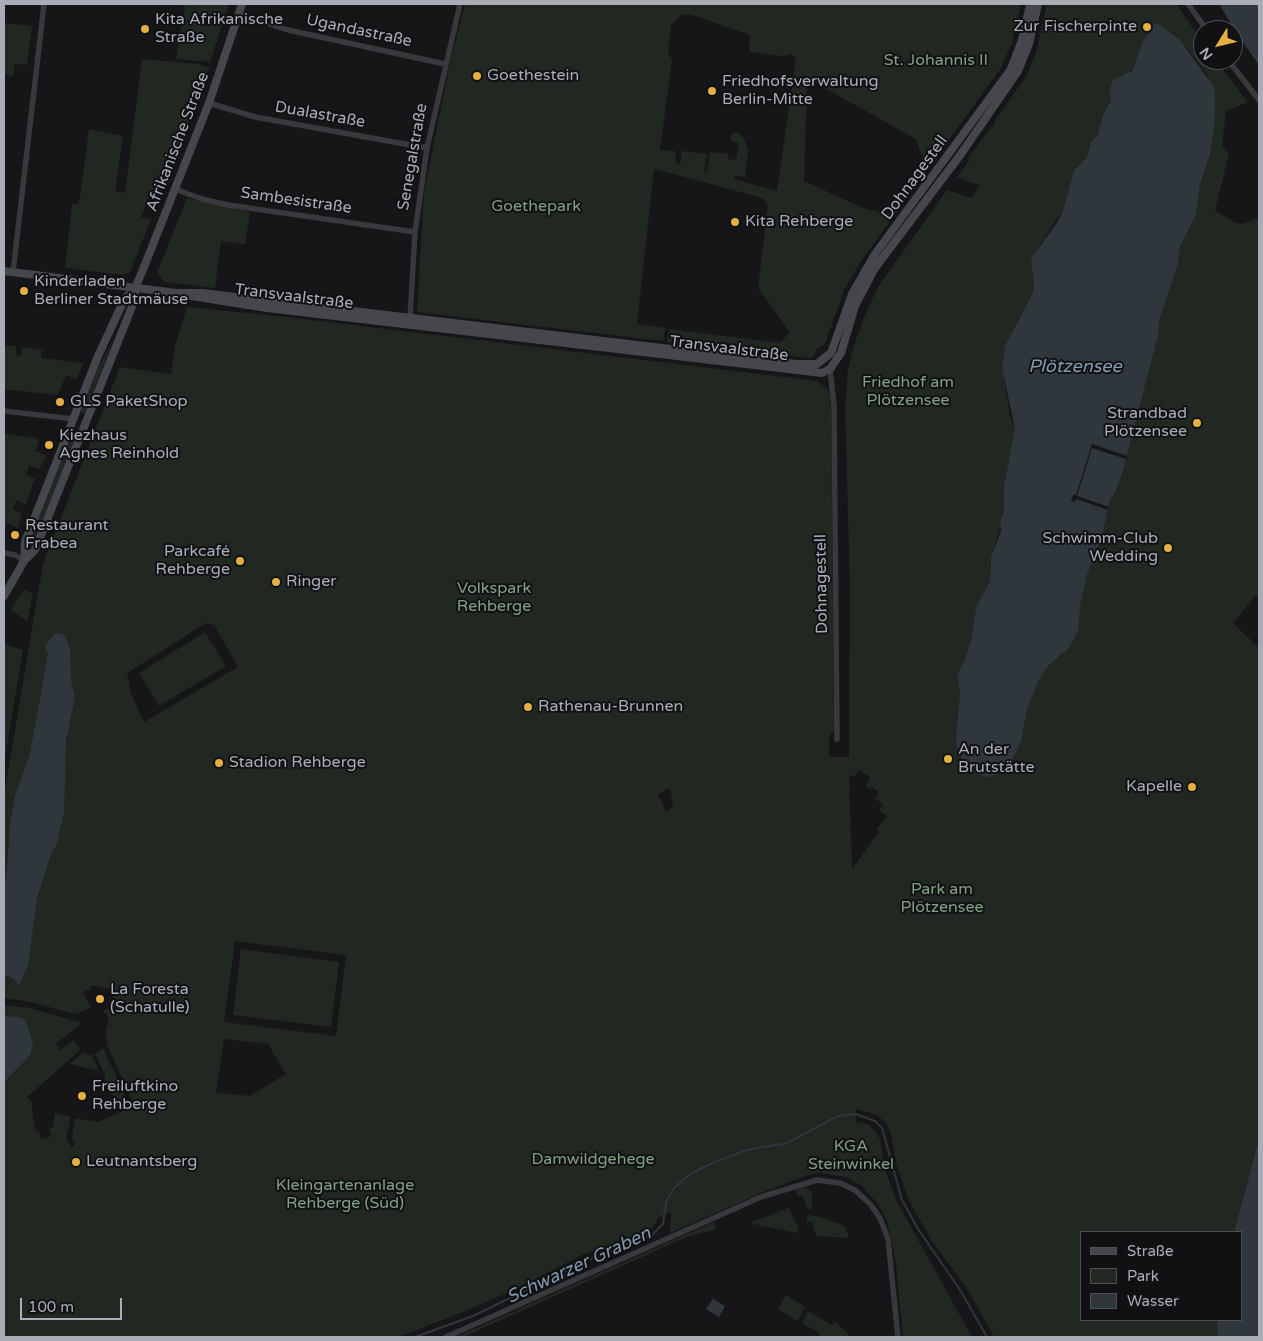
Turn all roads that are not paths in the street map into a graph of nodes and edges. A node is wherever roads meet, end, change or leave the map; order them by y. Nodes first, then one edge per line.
1 (44, 4) edge
2 (242, 4) edge
3 (460, 4) edge
4 (1030, 4) edge
5 (1038, 4) edge
6 (1188, 4) edge
7 (239, 14) junction
8 (1200, 20) edge
9 (445, 64) junction
10 (1236, 70) edge
11 (1259, 100) edge
12 (209, 103) junction
13 (427, 148) junction
14 (175, 189) junction
15 (415, 232) junction
16 (4, 271) edge
17 (13, 272) junction
18 (135, 288) junction
19 (410, 321) junction
20 (625, 347) junction
21 (825, 360) junction
22 (830, 369) junction
23 (4, 411) edge
24 (74, 419) junction
25 (85, 423) junction
26 (4, 553) edge
27 (24, 561) junction
28 (4, 596) edge
29 (837, 739) dead end
30 (446, 1337) edge
31 (898, 1337) edge

1 - 17 street
2 - 7 street, Afrikanische Straße
3 - 9 street, Senegalstraße
4 - 21 street, Dohnagestell
5 - 22 street, Dohnagestell
6 - 8 street
7 - 9 street, Ugandastraße
7 - 12 street, Afrikanische Straße
9 - 13 street, Senegalstraße
10 - 11 street
12 - 13 street, Dualastraße
12 - 14 street, Afrikanische Straße
13 - 15 street, Senegalstraße
14 - 15 street, Sambesistraße
14 - 18 street, Afrikanische Straße
15 - 19 street, Senegalstraße
16 - 17 street, Transvaalstraße
17 - 18 street, Transvaalstraße
18 - 19 street, Transvaalstraße
18 - 24 street, Afrikanische Straße
18 - 25 street, Afrikanische Straße
19 - 20 street, Transvaalstraße
20 - 21 street, Transvaalstraße
20 - 22 street, Transvaalstraße
21 - 22 street, Dohnagestell
22 - 29 street, Dohnagestell
23 - 24 street
24 - 25 street
24 - 27 street, Afrikanische Straße
25 - 27 street, Afrikanische Straße
26 - 27 street
27 - 28 street, Afrikanische Straße
30 - 31 street

